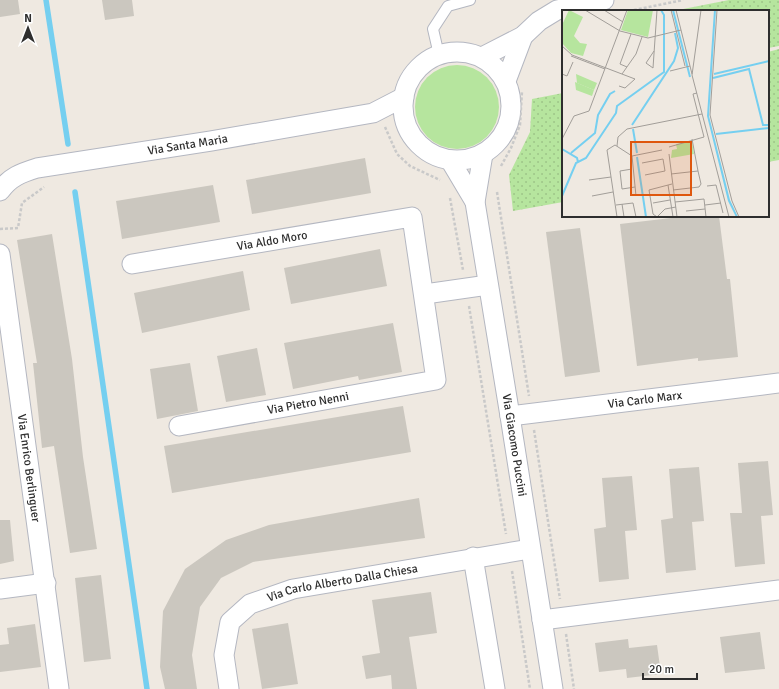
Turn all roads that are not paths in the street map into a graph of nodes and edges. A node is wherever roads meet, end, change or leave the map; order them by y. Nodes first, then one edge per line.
1 (470, 0) edge
2 (604, 0) edge
3 (523, 36) junction
4 (439, 55) junction
5 (482, 57) junction
6 (514, 84) junction
7 (404, 96) junction
8 (376, 121) junction
9 (409, 130) junction
10 (483, 154) junction
11 (450, 160) junction
12 (2, 185) edge
13 (475, 202) junction
14 (0, 254) edge
15 (132, 264) dead end
16 (488, 285) junction
17 (425, 294) junction
18 (6, 354) edge
19 (779, 383) edge
20 (510, 416) junction
21 (179, 426) dead end
22 (530, 549) junction
23 (473, 557) junction
24 (46, 583) junction
25 (0, 589) edge
26 (779, 590) edge
27 (542, 620) junction
28 (59, 689) edge
29 (229, 689) edge
30 (495, 689) edge
31 (553, 689) edge

1 - 4 lane
2 - 3 street
3 - 5 street
3 - 6 street
4 - 5 street
4 - 7 street
5 - 6 street
6 - 10 street
7 - 8 street, Via Santa Maria
7 - 9 street
8 - 9 street
8 - 12 street, Via Santa Maria
9 - 11 street
10 - 11 street
10 - 13 street, Via Giacomo Puccini
11 - 13 street, Via Giacomo Puccini
13 - 16 street, Via Giacomo Puccini
14 - 18 street, Via Enrico Berlinguer
15 - 17 street, Via Aldo Moro
16 - 17 street
16 - 20 street, Via Giacomo Puccini
17 - 21 street, Via Pietro Nenni
18 - 24 street, Via Enrico Berlinguer
19 - 20 street, Via Carlo Marx
20 - 22 street, Via Giacomo Puccini
22 - 23 street, Via Carlo Alberto Dalla Chiesa
22 - 27 street, Via Giacomo Puccini
23 - 29 street, Via Carlo Alberto Dalla Chiesa
23 - 30 street
24 - 25 street
24 - 28 street, Via Enrico Berlinguer
26 - 27 street
27 - 31 street, Via Giacomo Puccini

